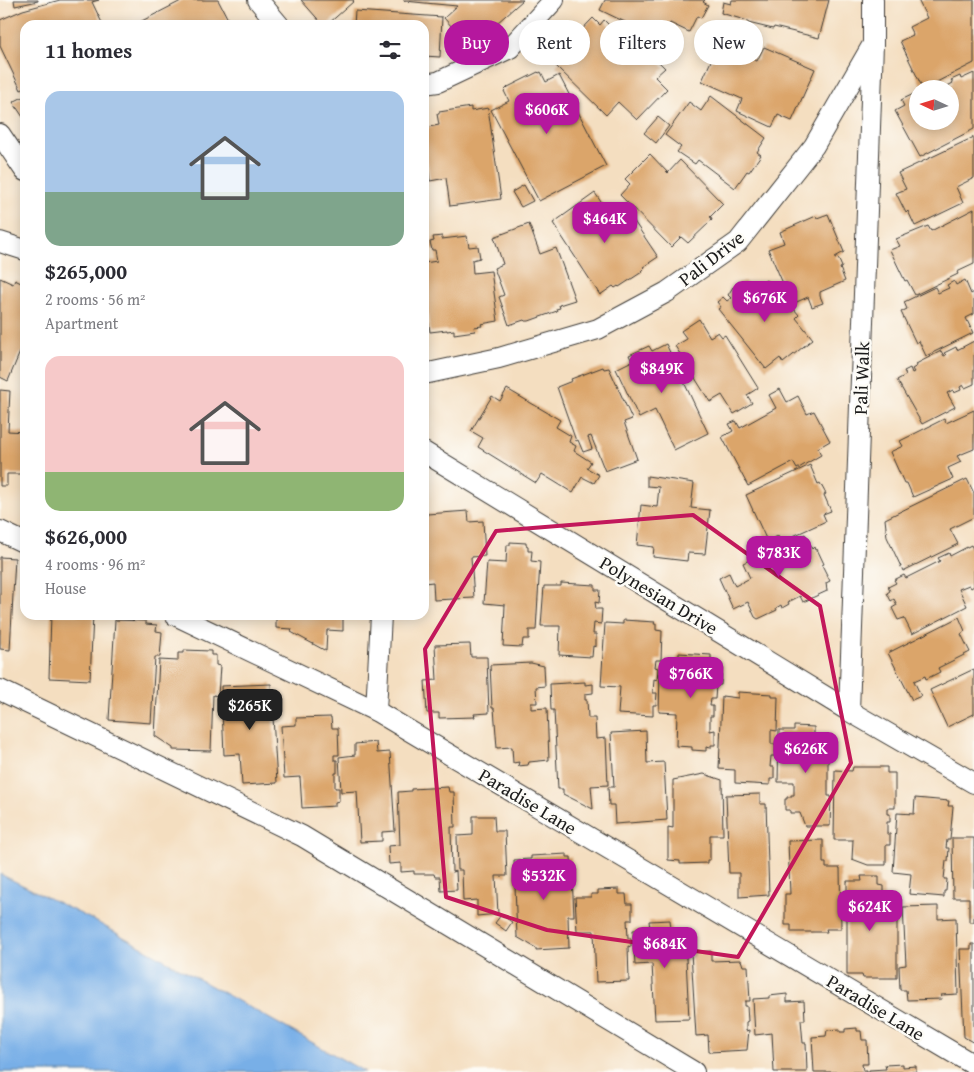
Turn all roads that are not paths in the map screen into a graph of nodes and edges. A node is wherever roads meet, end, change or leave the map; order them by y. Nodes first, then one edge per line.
1 (258, 0) edge
2 (554, 0) edge
3 (873, 0) edge
4 (275, 20) edge
5 (873, 44) junction
6 (429, 83) edge
7 (0, 134) edge
8 (20, 164) edge
9 (0, 242) edge
10 (20, 248) edge
11 (429, 373) edge
12 (429, 455) edge
13 (0, 531) edge
14 (20, 541) edge
15 (186, 620) edge
16 (381, 620) edge
17 (0, 690) edge
18 (376, 711) junction
19 (849, 711) junction
20 (974, 782) edge
21 (974, 1065) edge
22 (694, 1072) edge

1 - 4 lane
2 - 6 lane
3 - 5 lane
5 - 11 lane, Pali Drive
5 - 19 lane, Pali Walk
7 - 8 lane
9 - 10 lane
12 - 19 lane, Polynesian Drive
13 - 14 lane
15 - 18 lane, Paradise Lane
16 - 18 lane
17 - 22 lane
18 - 21 lane, Paradise Lane
19 - 20 lane, Polynesian Drive

